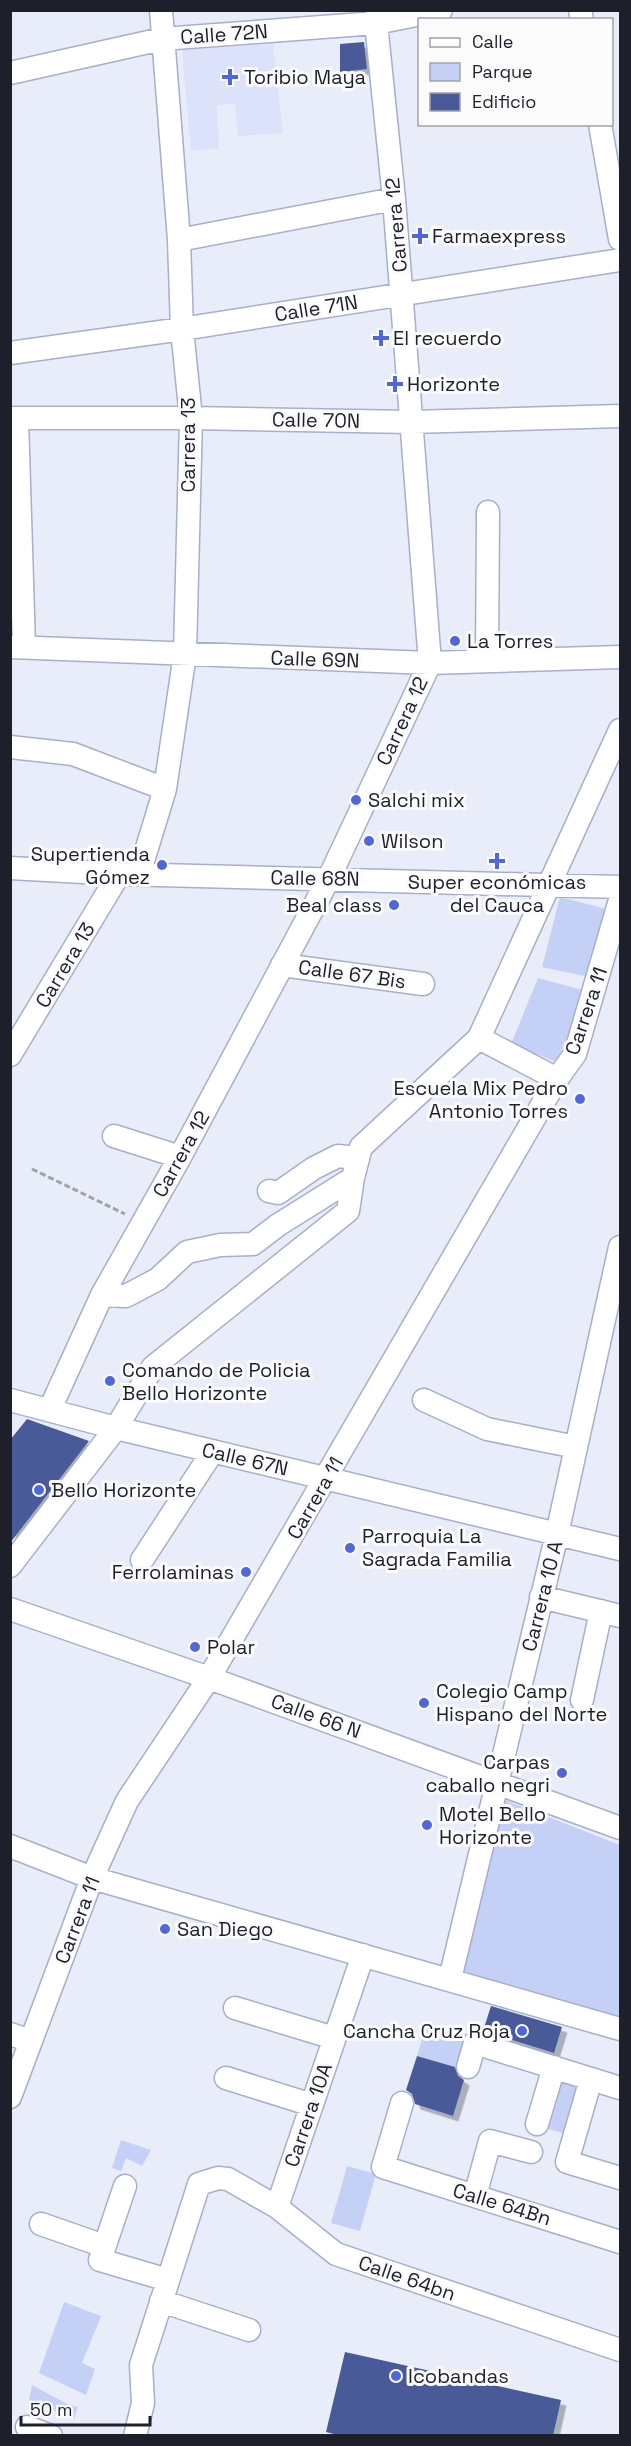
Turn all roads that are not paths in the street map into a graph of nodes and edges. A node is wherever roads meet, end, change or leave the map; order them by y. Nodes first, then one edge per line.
1 (161, 10) edge
2 (441, 10) edge
3 (377, 17) edge
4 (162, 39) junction
5 (10, 73) edge
6 (600, 126) edge
7 (394, 199) junction
8 (621, 239) edge
9 (179, 240) junction
10 (621, 260) edge
11 (402, 295) junction
12 (182, 329) junction
13 (10, 353) edge
14 (621, 416) edge
15 (14, 418) edge
16 (191, 418) junction
17 (411, 422) junction
18 (488, 512) dead end
19 (17, 647) edge
20 (184, 654) junction
21 (621, 657) edge
22 (487, 661) junction
23 (430, 663) junction
24 (621, 730) edge
25 (10, 747) edge
26 (165, 789) junction
27 (10, 868) edge
28 (129, 874) junction
29 (329, 878) junction
30 (548, 884) junction
31 (621, 887) edge
32 (621, 900) edge
33 (282, 965) junction
34 (423, 984) dead end
35 (479, 1038) junction
36 (10, 1055) edge
37 (557, 1079) junction
38 (114, 1136) dead end
39 (180, 1157) junction
40 (355, 1168) junction
41 (269, 1191) dead end
42 (621, 1247) edge
43 (102, 1295) junction
44 (10, 1400) edge
45 (424, 1400) dead end
46 (50, 1409) junction
47 (116, 1428) junction
48 (576, 1448) junction
49 (213, 1451) junction
50 (327, 1478) junction
51 (557, 1534) junction
52 (621, 1549) edge
53 (142, 1560) dead end
54 (10, 1566) edge
55 (542, 1597) junction
56 (10, 1609) edge
57 (611, 1614) edge
58 (209, 1678) junction
59 (582, 1700) dead end
60 (496, 1781) junction
61 (621, 1828) edge
62 (10, 1846) edge
63 (92, 1878) junction
64 (363, 1955) junction
65 (450, 1979) junction
66 (235, 2008) dead end
67 (621, 2029) edge
68 (21, 2037) edge
69 (334, 2038) junction
70 (468, 2067) dead end
71 (554, 2067) junction
72 (226, 2078) dead end
73 (591, 2079) junction
74 (621, 2088) edge
75 (10, 2097) edge
76 (402, 2103) dead end
77 (312, 2105) junction
78 (537, 2124) dead end
79 (531, 2152) dead end
80 (621, 2178) edge
81 (125, 2186) dead end
82 (475, 2196) junction
83 (277, 2207) junction
84 (41, 2224) dead end
85 (621, 2242) edge
86 (104, 2246) junction
87 (165, 2291) junction
88 (249, 2330) dead end
89 (621, 2350) edge
90 (27, 2427) dead end
91 (51, 2436) edge
92 (135, 2436) edge

1 - 4 street, Carrera 13
2 - 3 street, Calle 72N
3 - 4 street, Calle 72N
3 - 7 street, Carrera 12
4 - 5 street, Calle 72N
4 - 9 street, Carrera 13
6 - 8 street
7 - 9 street
7 - 11 street, Carrera 12
9 - 12 street, Carrera 13
10 - 11 street, Calle 71N
11 - 12 street, Calle 71N
11 - 17 street, Carrera 12
12 - 13 street, Calle 71N
12 - 16 street, Carrera 13
14 - 17 street, Calle 70N
15 - 16 street, Calle 70N
15 - 19 street
16 - 17 street, Calle 70N
16 - 20 street, Carrera 13
17 - 23 street, Carrera 12
18 - 22 street
19 - 20 street, Calle 69N
20 - 23 street, Calle 69N
20 - 26 street, Carrera 13
21 - 22 street, Calle 69N
22 - 23 street, Calle 69N
23 - 29 street, Carrera 12
24 - 30 street
25 - 26 street
26 - 28 street, Carrera 13
27 - 28 street, Calle 68N
28 - 29 street, Calle 68N
28 - 36 street, Carrera 13
29 - 30 street, Calle 68N
29 - 33 street, Carrera 12
30 - 31 street, Calle 68N
30 - 35 street
32 - 37 street, Carrera 11
33 - 34 street, Calle 67 Bis
33 - 39 street, Carrera 12
35 - 37 street
35 - 40 street
37 - 50 street, Carrera 11
38 - 39 street
39 - 43 street, Carrera 12
40 - 41 street
40 - 43 street
40 - 47 street
42 - 48 street, Carrera 10 A
43 - 46 street, Carrera 12
44 - 46 street, Calle 67N
45 - 48 street
46 - 47 street, Calle 67N
47 - 49 street, Calle 67N
47 - 54 street
48 - 51 street, Carrera 10 A
49 - 50 street, Calle 67N
49 - 53 street
50 - 51 street, Calle 67N
50 - 58 street, Carrera 11
51 - 52 street, Calle 67N
51 - 55 street, Carrera 10 A
55 - 57 street
55 - 60 street, Carrera 10 A
56 - 58 street, Calle 66 N
57 - 59 street
58 - 60 street, Calle 66 N
58 - 63 street, Carrera 11
60 - 61 street, Calle 66 N
60 - 65 street, Carrera 10 A
62 - 63 street
63 - 64 street
63 - 68 street, Carrera 11
64 - 65 street
64 - 69 street, Carrera 10A
65 - 67 street
66 - 69 street
68 - 75 street, Carrera 11
69 - 77 street, Carrera 10A
70 - 71 street
71 - 73 street
71 - 78 street
72 - 77 street
73 - 74 street
73 - 80 street
76 - 82 street, Calle 64Bn
77 - 83 street, Carrera 10A
79 - 82 street
81 - 86 street
82 - 85 street, Calle 64Bn
83 - 87 street, Calle 64bn
83 - 89 street, Calle 64bn
84 - 86 street
86 - 87 street
87 - 88 street
87 - 92 street
90 - 91 street

